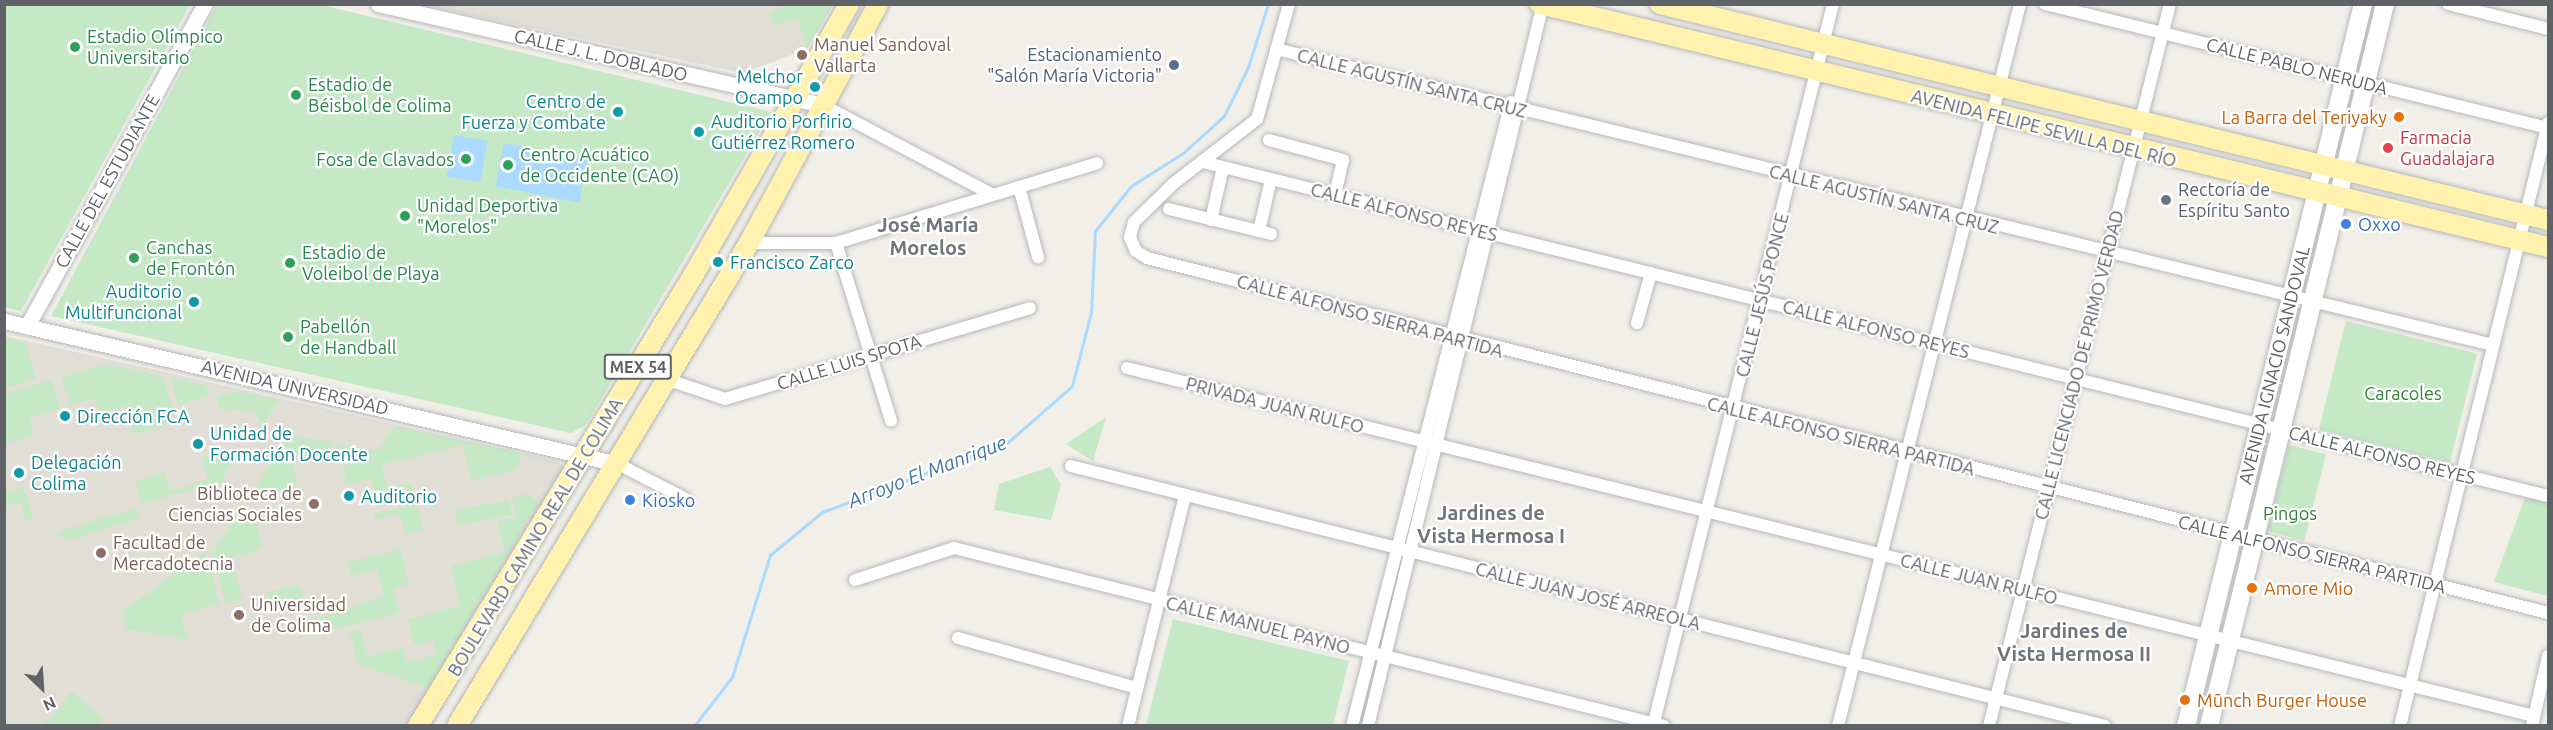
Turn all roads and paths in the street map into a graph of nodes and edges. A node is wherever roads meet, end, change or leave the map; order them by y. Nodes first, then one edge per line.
1 (205, 4) edge
2 (378, 4) edge
3 (849, 4) edge
4 (878, 4) edge
5 (1289, 4) edge
6 (1660, 4) edge
7 (1833, 4) edge
8 (2020, 4) edge
9 (2045, 4) edge
10 (2170, 4) edge
11 (2363, 4) edge
12 (2385, 4) edge
13 (2448, 4) edge
14 (1542, 5) edge
15 (2548, 29) edge
16 (2162, 33) junction
17 (1824, 45) junction
18 (1276, 49) junction
19 (1818, 73) junction
20 (2345, 78) junction
21 (2366, 83) junction
22 (2000, 86) junction
23 (796, 99) junction
24 (823, 105) junction
25 (1513, 108) junction
26 (1993, 116) junction
27 (2140, 123) junction
28 (2548, 126) edge
29 (1269, 140) dead end
30 (2133, 150) junction
31 (1203, 162) junction
32 (1097, 163) dead end
33 (2324, 165) junction
34 (1223, 167) junction
35 (2344, 171) junction
36 (1792, 176) junction
37 (1271, 179) junction
38 (1019, 187) junction
39 (2317, 191) junction
40 (993, 195) junction
41 (1335, 195) junction
42 (2338, 197) junction
43 (1169, 209) dead end
44 (2526, 215) junction
45 (1965, 219) junction
46 (1211, 220) junction
47 (2548, 220) edge
48 (1483, 232) junction
49 (2519, 240) junction
50 (749, 243) junction
51 (836, 243) junction
52 (2548, 247) edge
53 (2106, 254) junction
54 (1038, 257) dead end
55 (1651, 273) junction
56 (694, 274) junction
57 (721, 290) junction
58 (2290, 299) junction
59 (1760, 301) junction
60 (2312, 304) junction
61 (1030, 308) dead end
62 (4, 321) edge
63 (1637, 323) dead end
64 (27, 326) junction
65 (1456, 339) junction
66 (1934, 344) junction
67 (2493, 345) junction
68 (871, 356) junction
69 (1127, 368) dead end
70 (2075, 379) junction
71 (669, 380) junction
72 (1733, 408) junction
73 (891, 421) dead end
74 (2260, 425) junction
75 (2281, 430) junction
76 (1424, 442) junction
77 (1437, 445) junction
78 (1907, 452) junction
79 (586, 453) junction
80 (618, 464) junction
81 (1071, 466) dead end
82 (2461, 475) junction
83 (2048, 488) junction
84 (1185, 495) junction
85 (2548, 496) edge
86 (686, 499) dead end
87 (1707, 512) junction
88 (2233, 534) junction
89 (2254, 539) junction
90 (1397, 548) junction
91 (1411, 552) junction
92 (1881, 555) junction
93 (855, 580) dead end
94 (2434, 585) junction
95 (2022, 590) junction
96 (1159, 600) junction
97 (492, 611) junction
98 (2548, 613) edge
99 (1680, 619) junction
100 (519, 626) junction
101 (2208, 636) junction
102 (958, 638) dead end
103 (2229, 641) junction
104 (1371, 653) junction
105 (1385, 656) junction
106 (2548, 656) edge
107 (1854, 662) junction
108 (2410, 686) junction
109 (1137, 688) junction
110 (1995, 698) junction
111 (2533, 721) edge
112 (1657, 725) edge
113 (418, 726) edge
114 (457, 726) edge
115 (1128, 726) edge
116 (1352, 726) edge
117 (1368, 726) edge
118 (1838, 726) edge
119 (1989, 726) edge
120 (2105, 726) edge
121 (2186, 726) edge
122 (2209, 726) edge
123 (2400, 726) edge

1 - 64 street, CALLE DEL ESTUDIANTE
2 - 23 street, CALLE J. L. DOBLADO
3 - 23 main road, BOULEVARD CAMINO REAL DE COLIMA / MEX 54
4 - 24 main road, BOULEVARD CAMINO REAL DE COLIMA / MEX 54
5 - 18 street
6 - 17 main road, AVENIDA FELIPE SEVILLA DEL RÍO
7 - 17 street, CALLE JESÚS PONCE
8 - 22 street
9 - 16 street, CALLE PABLO NERUDA
10 - 16 street, CALLE LICENCIADO DE PRIMO VERDAD
11 - 20 main road, AVENIDA IGNACIO SANDOVAL
12 - 21 main road, AVENIDA IGNACIO SANDOVAL
13 - 15 street
14 - 19 main road, AVENIDA FELIPE SEVILLA DEL RÍO
14 - 25 street
16 - 20 street, CALLE PABLO NERUDA
16 - 27 street, CALLE LICENCIADO DE PRIMO VERDAD
17 - 19 street, CALLE JESÚS PONCE
17 - 22 main road, AVENIDA FELIPE SEVILLA DEL RÍO
18 - 25 street, CALLE AGUSTÍN SANTA CRUZ
18 - 31 street
19 - 26 main road, AVENIDA FELIPE SEVILLA DEL RÍO
19 - 36 street, CALLE JESÚS PONCE
20 - 21 street, CALLE PABLO NERUDA
20 - 33 main road, AVENIDA IGNACIO SANDOVAL
21 - 28 street, CALLE PABLO NERUDA
21 - 35 main road, AVENIDA IGNACIO SANDOVAL
22 - 26 street
22 - 27 main road, AVENIDA FELIPE SEVILLA DEL RÍO
23 - 24 street, CALLE J. L. DOBLADO
23 - 56 main road, BOULEVARD CAMINO REAL DE COLIMA / MEX 54
24 - 40 street
24 - 50 main road, BOULEVARD CAMINO REAL DE COLIMA / MEX 54
25 - 36 street, CALLE AGUSTÍN SANTA CRUZ
25 - 48 street
26 - 30 main road, AVENIDA FELIPE SEVILLA DEL RÍO
26 - 45 street
27 - 30 street, CALLE LICENCIADO DE PRIMO VERDAD
27 - 33 main road, AVENIDA FELIPE SEVILLA DEL RÍO
28 - 44 street
29 - 41 street
30 - 39 main road, AVENIDA FELIPE SEVILLA DEL RÍO
30 - 53 street, CALLE LICENCIADO DE PRIMO VERDAD
31 - 34 street, CALLE ALFONSO REYES
31 - 65 street, CALLE ALFONSO SIERRA PARTIDA
32 - 38 street
33 - 35 main road, AVENIDA FELIPE SEVILLA DEL RÍO
33 - 39 main road, AVENIDA IGNACIO SANDOVAL
34 - 37 street, CALLE ALFONSO REYES
34 - 46 street
35 - 42 main road, AVENIDA IGNACIO SANDOVAL
35 - 44 main road, AVENIDA FELIPE SEVILLA DEL RÍO
36 - 45 street, CALLE AGUSTÍN SANTA CRUZ
36 - 59 street, CALLE JESÚS PONCE
37 - 41 street, CALLE ALFONSO REYES
37 - 46 street
38 - 40 street
38 - 54 street
39 - 42 main road, AVENIDA FELIPE SEVILLA DEL RÍO
39 - 58 main road, AVENIDA IGNACIO SANDOVAL
40 - 51 street
41 - 48 street, CALLE ALFONSO REYES
42 - 49 main road, AVENIDA FELIPE SEVILLA DEL RÍO
42 - 60 main road, AVENIDA IGNACIO SANDOVAL
43 - 46 street
44 - 47 main road, AVENIDA FELIPE SEVILLA DEL RÍO
44 - 49 street
45 - 53 street, CALLE AGUSTÍN SANTA CRUZ
45 - 66 street
48 - 55 street, CALLE ALFONSO REYES
48 - 65 street
49 - 52 main road, AVENIDA FELIPE SEVILLA DEL RÍO
49 - 67 street
50 - 51 street
50 - 57 main road, BOULEVARD CAMINO REAL DE COLIMA / MEX 54
51 - 68 street
53 - 58 street, CALLE AGUSTÍN SANTA CRUZ
53 - 70 street, CALLE LICENCIADO DE PRIMO VERDAD
55 - 59 street, CALLE ALFONSO REYES
55 - 63 street
56 - 57 main road
56 - 79 main road, BOULEVARD CAMINO REAL DE COLIMA / MEX 54
57 - 71 main road, BOULEVARD CAMINO REAL DE COLIMA / MEX 54
58 - 60 street, CALLE AGUSTÍN SANTA CRUZ
58 - 74 main road, AVENIDA IGNACIO SANDOVAL
59 - 66 street, CALLE ALFONSO REYES
59 - 72 street, CALLE JESÚS PONCE
60 - 67 street, CALLE AGUSTÍN SANTA CRUZ
60 - 75 main road, AVENIDA IGNACIO SANDOVAL
61 - 68 street, CALLE LUIS SPOTA
62 - 64 street, AVENIDA UNIVERSIDAD
64 - 79 street, AVENIDA UNIVERSIDAD
65 - 72 street, CALLE ALFONSO SIERRA PARTIDA
65 - 76 street
65 - 77 street
66 - 70 street, CALLE ALFONSO REYES
66 - 78 street
67 - 82 street
68 - 71 street, CALLE LUIS SPOTA
68 - 73 street
69 - 76 street, PRIVADA JUAN RULFO
70 - 74 street, CALLE ALFONSO REYES
70 - 83 street, CALLE LICENCIADO DE PRIMO VERDAD
71 - 80 main road, BOULEVARD CAMINO REAL DE COLIMA / MEX 54
72 - 78 street, CALLE ALFONSO SIERRA PARTIDA
72 - 87 street, CALLE JESÚS PONCE
74 - 75 street, CALLE ALFONSO REYES
74 - 88 main road, AVENIDA IGNACIO SANDOVAL
75 - 82 street, CALLE ALFONSO REYES
75 - 89 main road, AVENIDA IGNACIO SANDOVAL
76 - 77 street, CALLE JUAN RULFO
76 - 90 street
77 - 87 street, CALLE JUAN RULFO
77 - 91 street
78 - 83 street, CALLE ALFONSO SIERRA PARTIDA
78 - 92 street
79 - 80 street, AVENIDA UNIVERSIDAD
79 - 97 main road, BOULEVARD CAMINO REAL DE COLIMA / MEX 54
80 - 86 street
80 - 100 main road, BOULEVARD CAMINO REAL DE COLIMA / MEX 54
81 - 84 street, CALLE JUAN JOSÉ ARREOLA
82 - 85 street, CALLE ALFONSO REYES
82 - 94 street
83 - 88 street, CALLE ALFONSO SIERRA PARTIDA
83 - 95 street, CALLE LICENCIADO DE PRIMO VERDAD
84 - 90 street, CALLE JUAN JOSÉ ARREOLA
84 - 96 street
87 - 92 street, CALLE JUAN RULFO
87 - 99 street, CALLE JESÚS PONCE
88 - 89 street, CALLE ALFONSO SIERRA PARTIDA
88 - 101 main road, AVENIDA IGNACIO SANDOVAL
89 - 94 street, CALLE ALFONSO SIERRA PARTIDA
89 - 103 main road, AVENIDA IGNACIO SANDOVAL
90 - 91 street, CALLE JUAN JOSÉ ARREOLA
90 - 104 street
91 - 99 street, CALLE JUAN JOSÉ ARREOLA
91 - 105 street
92 - 95 street, CALLE JUAN RULFO
92 - 107 street
93 - 96 street, CALLE MANUEL PAYNO
94 - 98 street, CALLE ALFONSO SIERRA PARTIDA
94 - 108 street
95 - 101 street, CALLE JUAN RULFO
95 - 110 street, CALLE LICENCIADO DE PRIMO VERDAD
96 - 104 street, CALLE MANUEL PAYNO
96 - 109 street
97 - 100 main road
97 - 113 main road, BOULEVARD CAMINO REAL DE COLIMA / MEX 54
99 - 107 street, CALLE JUAN JOSÉ ARREOLA
99 - 112 street, CALLE JESÚS PONCE
100 - 114 main road, BOULEVARD CAMINO REAL DE COLIMA / MEX 54
101 - 103 street, CALLE JUAN RULFO
101 - 121 main road, AVENIDA IGNACIO SANDOVAL
102 - 109 street
103 - 108 street, CALLE JUAN RULFO
103 - 122 main road, AVENIDA IGNACIO SANDOVAL
104 - 105 street, CALLE MANUEL PAYNO
104 - 116 street
105 - 112 street, CALLE MANUEL PAYNO
105 - 117 street
106 - 111 street
107 - 110 street, CALLE JUAN JOSÉ ARREOLA
107 - 118 street
108 - 111 street, CALLE JUAN RULFO
108 - 123 street
109 - 115 street
110 - 119 street, CALLE LICENCIADO DE PRIMO VERDAD
110 - 120 street, CALLE JUAN JOSÉ ARREOLA

